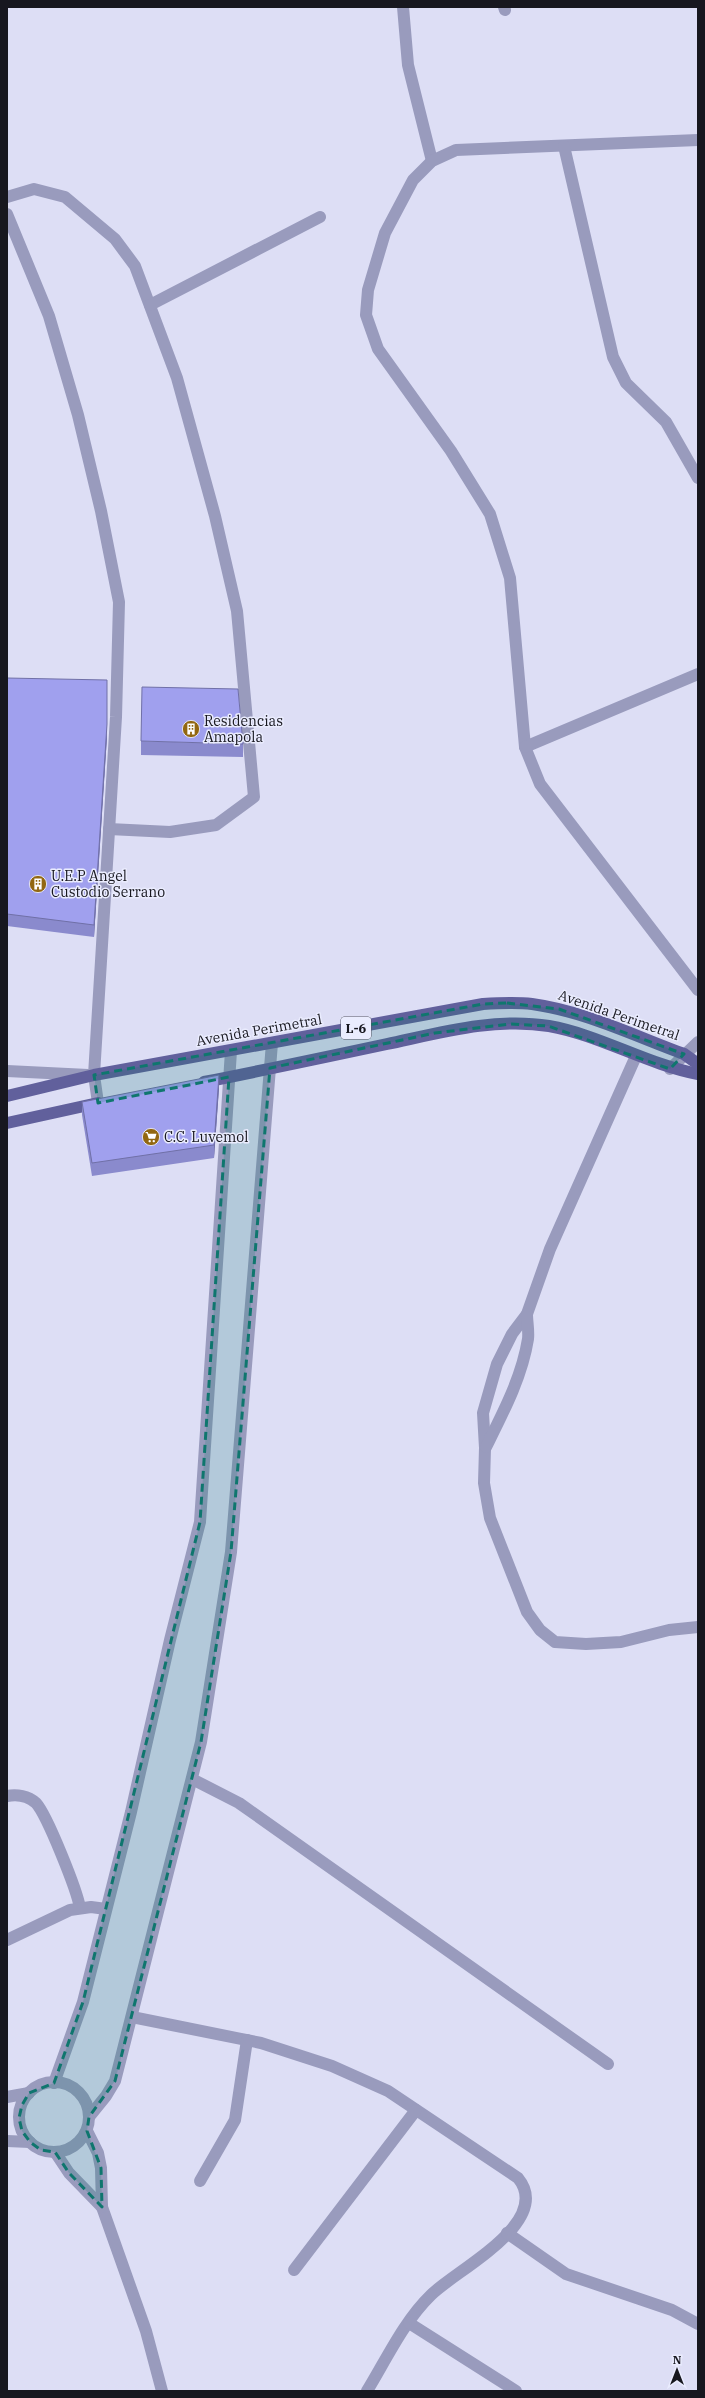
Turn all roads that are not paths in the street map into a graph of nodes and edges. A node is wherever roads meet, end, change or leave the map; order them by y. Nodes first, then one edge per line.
1 (403, 7) edge
2 (698, 140) edge
3 (564, 146) junction
4 (432, 162) junction
5 (7, 197) edge
6 (7, 214) edge
7 (320, 217) dead end
8 (150, 305) junction
9 (698, 478) edge
10 (698, 674) edge
11 (525, 747) junction
12 (109, 830) junction
13 (698, 990) edge
14 (698, 1042) edge
15 (272, 1043) junction
16 (231, 1051) junction
17 (684, 1054) junction
18 (636, 1056) junction
19 (698, 1064) edge
20 (270, 1068) junction
21 (670, 1069) junction
22 (7, 1071) edge
23 (698, 1074) edge
24 (94, 1075) junction
25 (229, 1078) junction
26 (191, 1085) edge
27 (7, 1096) edge
28 (114, 1100) edge
29 (98, 1103) junction
30 (7, 1123) edge
31 (527, 1314) junction
32 (485, 1448) junction
33 (698, 1627) edge
34 (192, 1779) junction
35 (7, 1796) edge
36 (80, 1908) junction
37 (106, 1909) junction
38 (7, 1940) edge
39 (132, 2018) junction
40 (247, 2040) junction
41 (608, 2064) dead end
42 (54, 2083) junction
43 (29, 2093) junction
44 (7, 2097) edge
45 (416, 2110) junction
46 (90, 2117) junction
47 (87, 2131) junction
48 (7, 2141) edge
49 (30, 2142) junction
50 (55, 2152) junction
51 (200, 2181) dead end
52 (102, 2207) junction
53 (507, 2233) junction
54 (294, 2270) dead end
55 (409, 2323) junction
56 (698, 2324) edge
57 (512, 2390) edge
58 (162, 2391) edge
59 (367, 2391) edge

1 - 4 street
2 - 3 street
3 - 4 street
3 - 9 street
4 - 11 street
5 - 8 street
6 - 12 street
7 - 8 street
8 - 12 street
10 - 11 street
11 - 13 street
12 - 24 street
14 - 17 street
15 - 16 main road, Avenida Perimetral / L-6
15 - 17 main road, Avenida Perimetral / L-6
15 - 20 street
16 - 24 main road, Avenida Perimetral / L-6
16 - 25 street
17 - 19 main road, Avenida Perimetral / L-6
17 - 21 street
18 - 20 main road, L-6
18 - 21 main road, L-6
18 - 31 street
20 - 25 main road, L-6
20 - 34 street
21 - 23 main road, L-6
22 - 24 street
24 - 27 main road, Avenida Perimetral / L-6
24 - 29 street
25 - 26 main road, L-6
25 - 37 street
28 - 29 main road
29 - 30 main road
31 - 32 street
31 - 32 street
32 - 33 street
34 - 39 street
34 - 41 street
35 - 36 street
36 - 37 street
36 - 38 street
37 - 42 street
39 - 40 street
39 - 46 street
40 - 45 street
40 - 51 street
42 - 43 street
42 - 46 street
43 - 44 street
43 - 49 street
45 - 53 street
45 - 54 street
46 - 47 street
47 - 50 street
47 - 52 street
48 - 49 street
49 - 50 street
50 - 52 street
52 - 58 street
53 - 55 street
53 - 56 street
55 - 57 street
55 - 59 street

